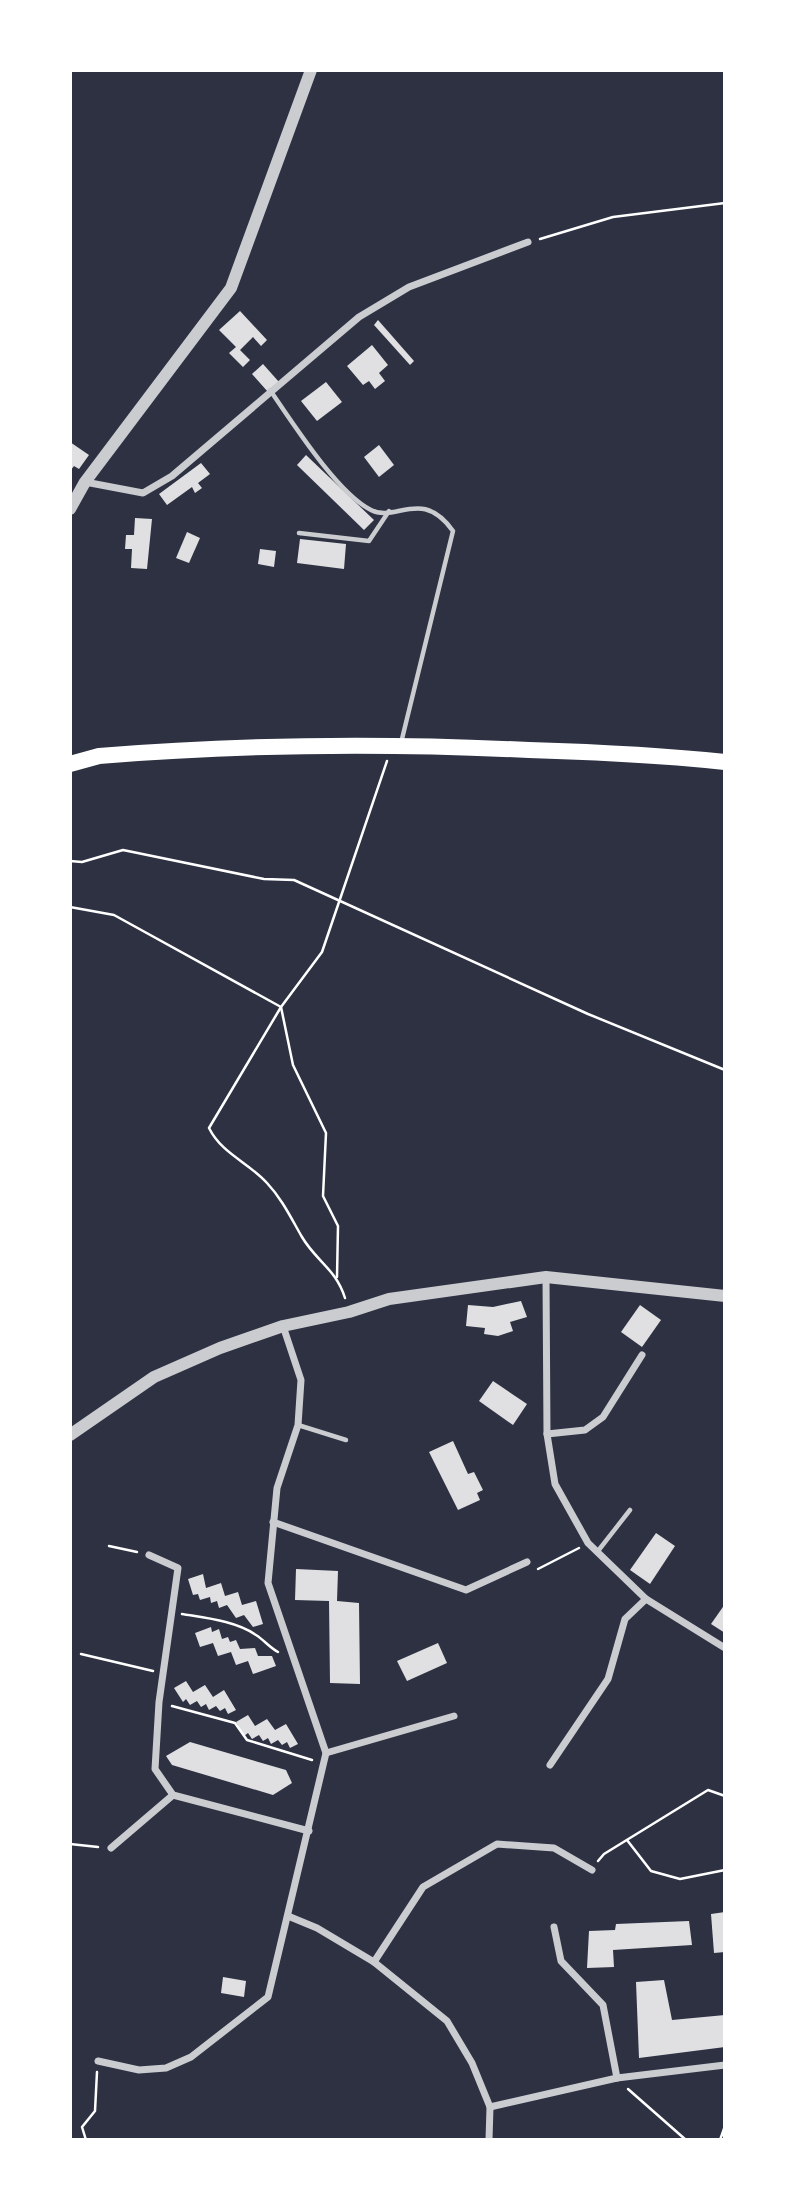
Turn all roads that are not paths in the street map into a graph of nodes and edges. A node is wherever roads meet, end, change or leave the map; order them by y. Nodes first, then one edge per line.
1 (311, 70) edge
2 (528, 242) road end
3 (270, 390) junction
4 (85, 482) junction
5 (70, 509) edge
6 (389, 510) junction
7 (299, 533) dead end
8 (396, 744) junction
9 (70, 752) edge
10 (99, 756) junction
11 (725, 762) edge
12 (70, 764) edge
13 (546, 1277) junction
14 (725, 1296) edge
15 (283, 1326) junction
16 (642, 1354) dead end
17 (298, 1425) junction
18 (547, 1434) junction
19 (70, 1435) edge
20 (346, 1440) dead end
21 (631, 1510) dead end
22 (273, 1522) junction
23 (597, 1552) junction
24 (149, 1555) road end
25 (527, 1562) road end
26 (646, 1599) junction
27 (725, 1648) edge
28 (454, 1716) dead end
29 (326, 1754) junction
30 (550, 1765) dead end
31 (173, 1795) junction
32 (309, 1831) junction
33 (111, 1849) road end
34 (592, 1870) road end
35 (288, 1916) junction
36 (554, 1927) dead end
37 (374, 1962) junction
38 (98, 2061) road end
39 (725, 2065) edge
40 (617, 2078) junction
41 (490, 2107) junction
42 (489, 2140) edge

1 - 4 street
2 - 3 street
3 - 4 street
3 - 6 lane
4 - 5 street
6 - 7 lane
6 - 8 lane
8 - 10 main road
8 - 11 main road
9 - 10 main road
10 - 12 main road
13 - 14 street
13 - 15 street
13 - 18 street
15 - 17 street
15 - 19 street
16 - 18 street
17 - 20 lane
17 - 22 street
18 - 23 street
21 - 23 lane
22 - 25 street
22 - 29 street
23 - 26 street
24 - 31 street
26 - 27 street
26 - 30 street
28 - 29 street
29 - 32 street
31 - 32 street
31 - 33 street
32 - 35 street
34 - 37 street
35 - 37 street
35 - 38 street
36 - 40 street
37 - 41 street
39 - 40 street
40 - 41 street
41 - 42 street

